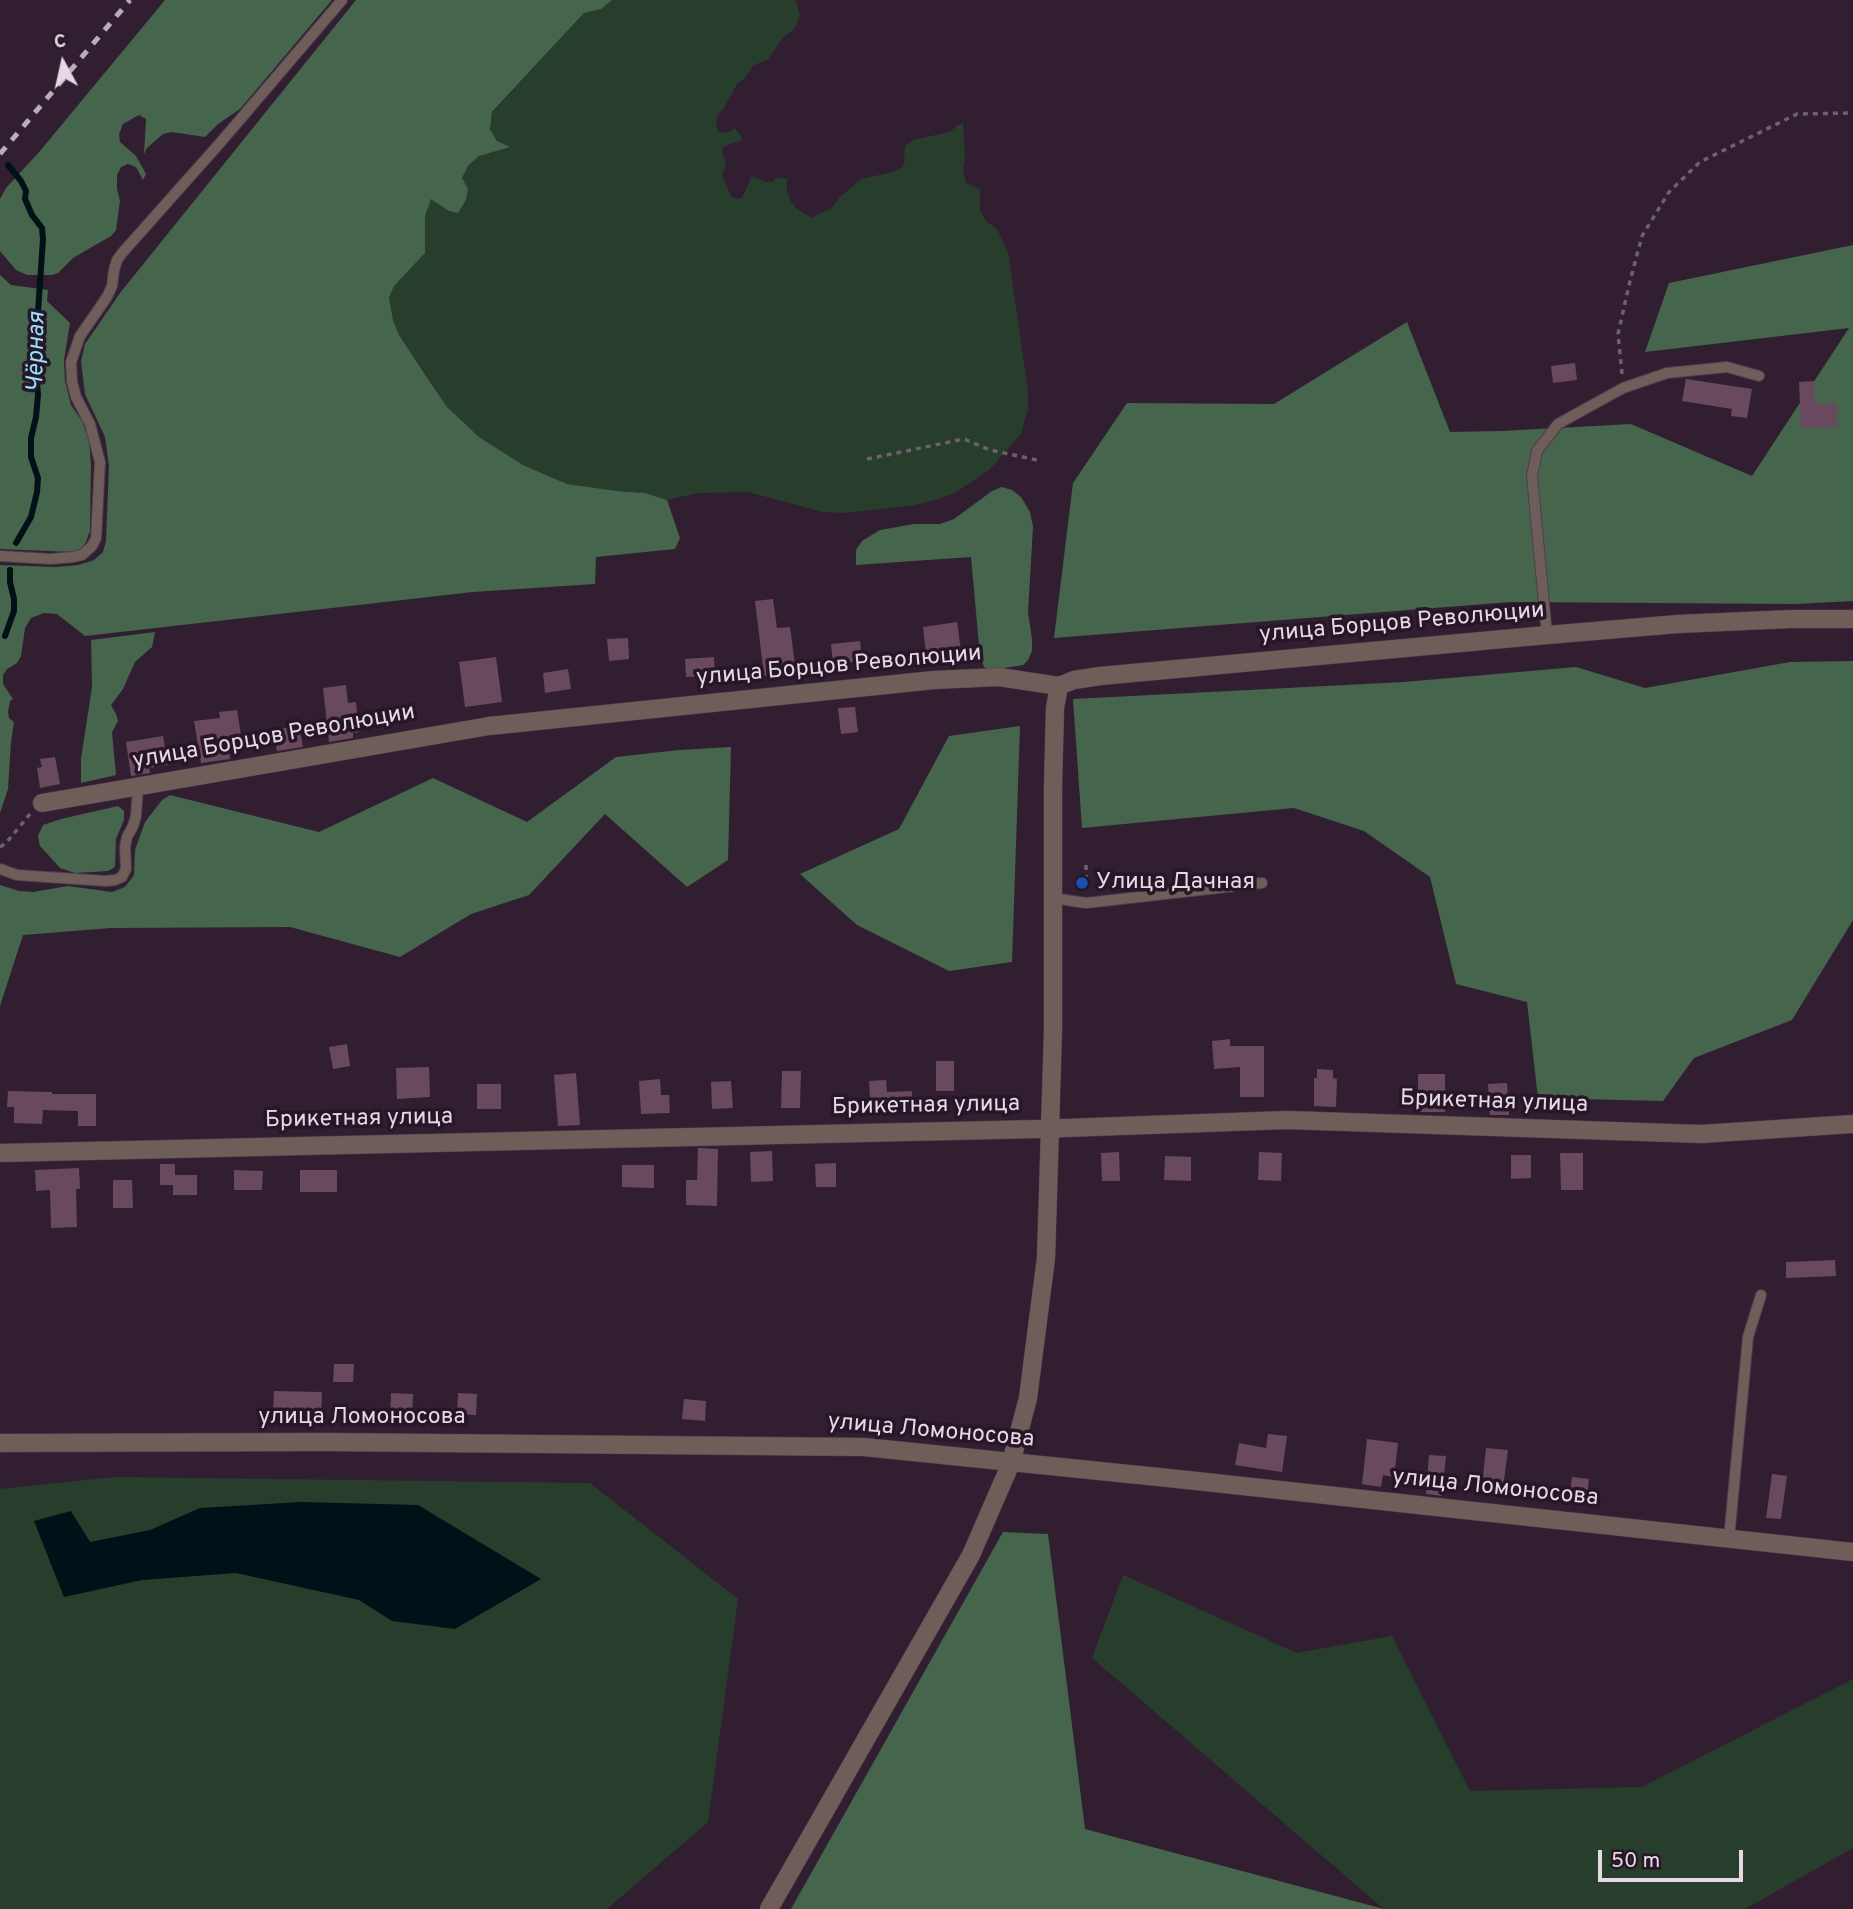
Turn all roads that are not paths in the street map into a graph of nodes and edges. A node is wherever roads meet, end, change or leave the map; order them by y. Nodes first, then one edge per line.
1 (342, 0) edge
2 (1759, 376) dead end
3 (0, 556) edge
4 (1853, 619) edge
5 (1548, 635) junction
6 (1059, 686) junction
7 (138, 786) junction
8 (42, 803) road end
9 (0, 869) edge
10 (1262, 883) dead end
11 (1053, 898) junction
12 (1853, 1124) edge
13 (1051, 1128) junction
14 (0, 1153) edge
15 (1761, 1295) dead end
16 (0, 1443) edge
17 (1011, 1463) junction
18 (1729, 1539) junction
19 (1853, 1552) edge
20 (769, 1909) edge

1 - 3 lane
2 - 5 lane
4 - 5 street, улица Борцов Революции
5 - 6 street, улица Борцов Революции
6 - 7 street, улица Борцов Революции
6 - 11 street
7 - 8 street, улица Борцов Революции
7 - 9 lane
10 - 11 lane
11 - 13 street
12 - 13 street, Брикетная улица
13 - 14 street, Брикетная улица
13 - 17 street
15 - 18 lane
16 - 17 street, улица Ломоносова
17 - 18 street, улица Ломоносова
17 - 20 street
18 - 19 street, улица Ломоносова

